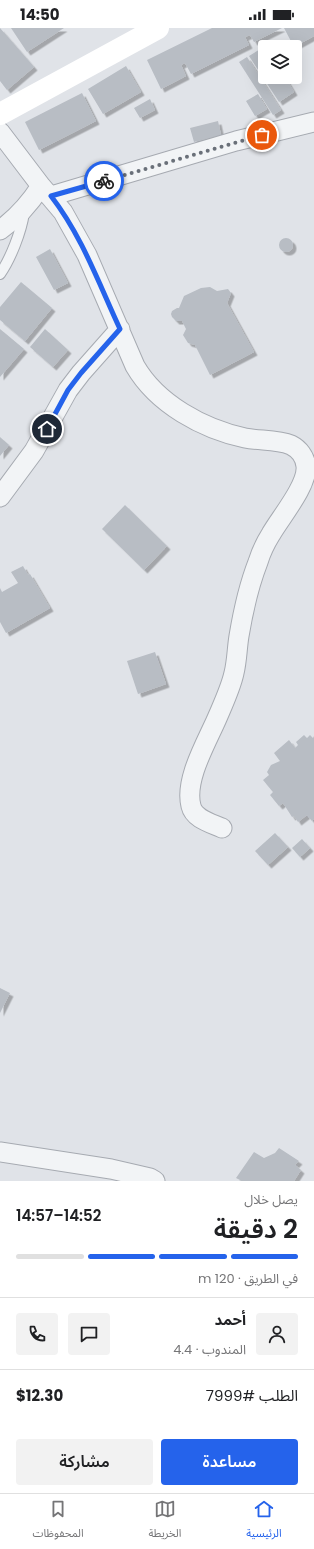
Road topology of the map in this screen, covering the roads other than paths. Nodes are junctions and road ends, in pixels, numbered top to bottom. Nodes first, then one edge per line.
1 (158, 28) edge
2 (0, 114) edge
3 (314, 122) edge
4 (0, 132) edge
5 (46, 191) junction
6 (24, 208) junction
7 (0, 230) edge
8 (0, 274) edge
9 (120, 329) junction
10 (0, 496) edge
11 (222, 828) dead end
12 (0, 1152) edge
13 (155, 1181) edge

1 - 2 main road
3 - 5 street
4 - 5 street
5 - 6 street
5 - 9 street
6 - 7 street
6 - 8 lane
9 - 10 street
9 - 11 street
12 - 13 street

